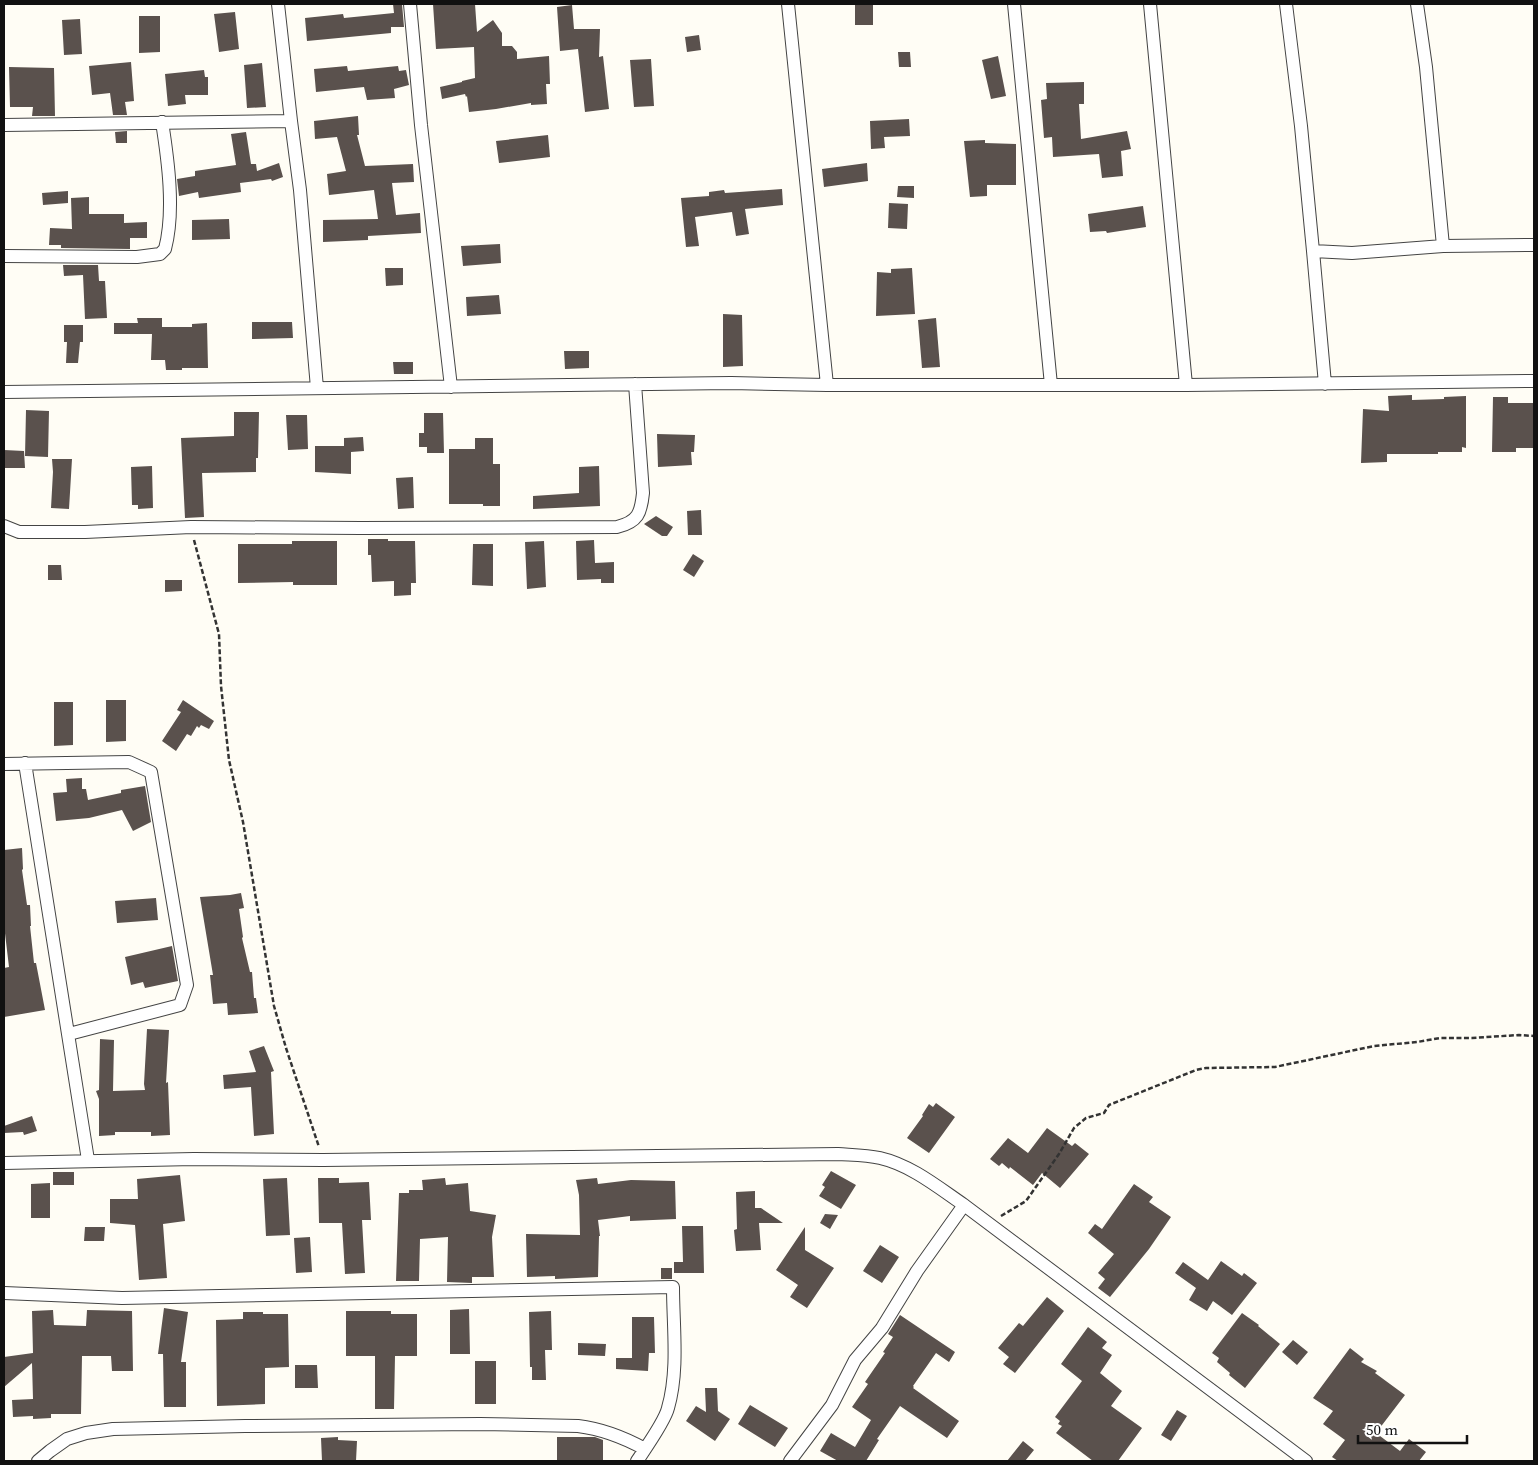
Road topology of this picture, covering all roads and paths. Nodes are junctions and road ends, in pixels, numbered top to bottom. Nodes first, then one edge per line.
1 (278, 4) edge
2 (410, 4) edge
3 (788, 4) edge
4 (1014, 4) edge
5 (1150, 4) edge
6 (1286, 4) edge
7 (1417, 4) edge
8 (291, 121) junction
9 (162, 122) junction
10 (4, 125) edge
11 (1534, 245) edge
12 (1443, 246) junction
13 (1313, 251) junction
14 (4, 256) edge
15 (1534, 381) edge
16 (635, 384) junction
17 (1325, 384) junction
18 (827, 385) junction
19 (1051, 385) junction
20 (1186, 385) junction
21 (451, 387) junction
22 (318, 388) junction
23 (4, 392) edge
24 (4, 526) edge
25 (191, 526) junction
26 (25, 763) junction
27 (4, 764) edge
28 (69, 1034) junction
29 (1534, 1036) edge
30 (88, 1160) junction
31 (323, 1160) junction
32 (4, 1163) edge
33 (964, 1205) junction
34 (989, 1223) junction
35 (4, 1293) edge
36 (645, 1450) junction
37 (38, 1461) edge
38 (637, 1461) edge
39 (790, 1461) edge
40 (1306, 1461) edge

1 - 8 street
2 - 21 street
3 - 18 street
4 - 19 street
5 - 20 street
6 - 13 street
7 - 12 street
8 - 9 street
8 - 22 street
9 - 10 street
9 - 14 street
11 - 12 street
12 - 13 street
13 - 17 street
15 - 17 street
16 - 18 street
16 - 21 street
16 - 25 street
17 - 20 street
18 - 19 street
19 - 20 street
21 - 22 street
22 - 23 street
24 - 25 street
25 - 31 path
26 - 27 street
26 - 28 street
26 - 28 street
28 - 30 street
29 - 34 path
30 - 31 street
30 - 32 street
31 - 33 street
33 - 34 street
33 - 39 street
34 - 40 street
35 - 36 street
36 - 37 street
36 - 38 street

